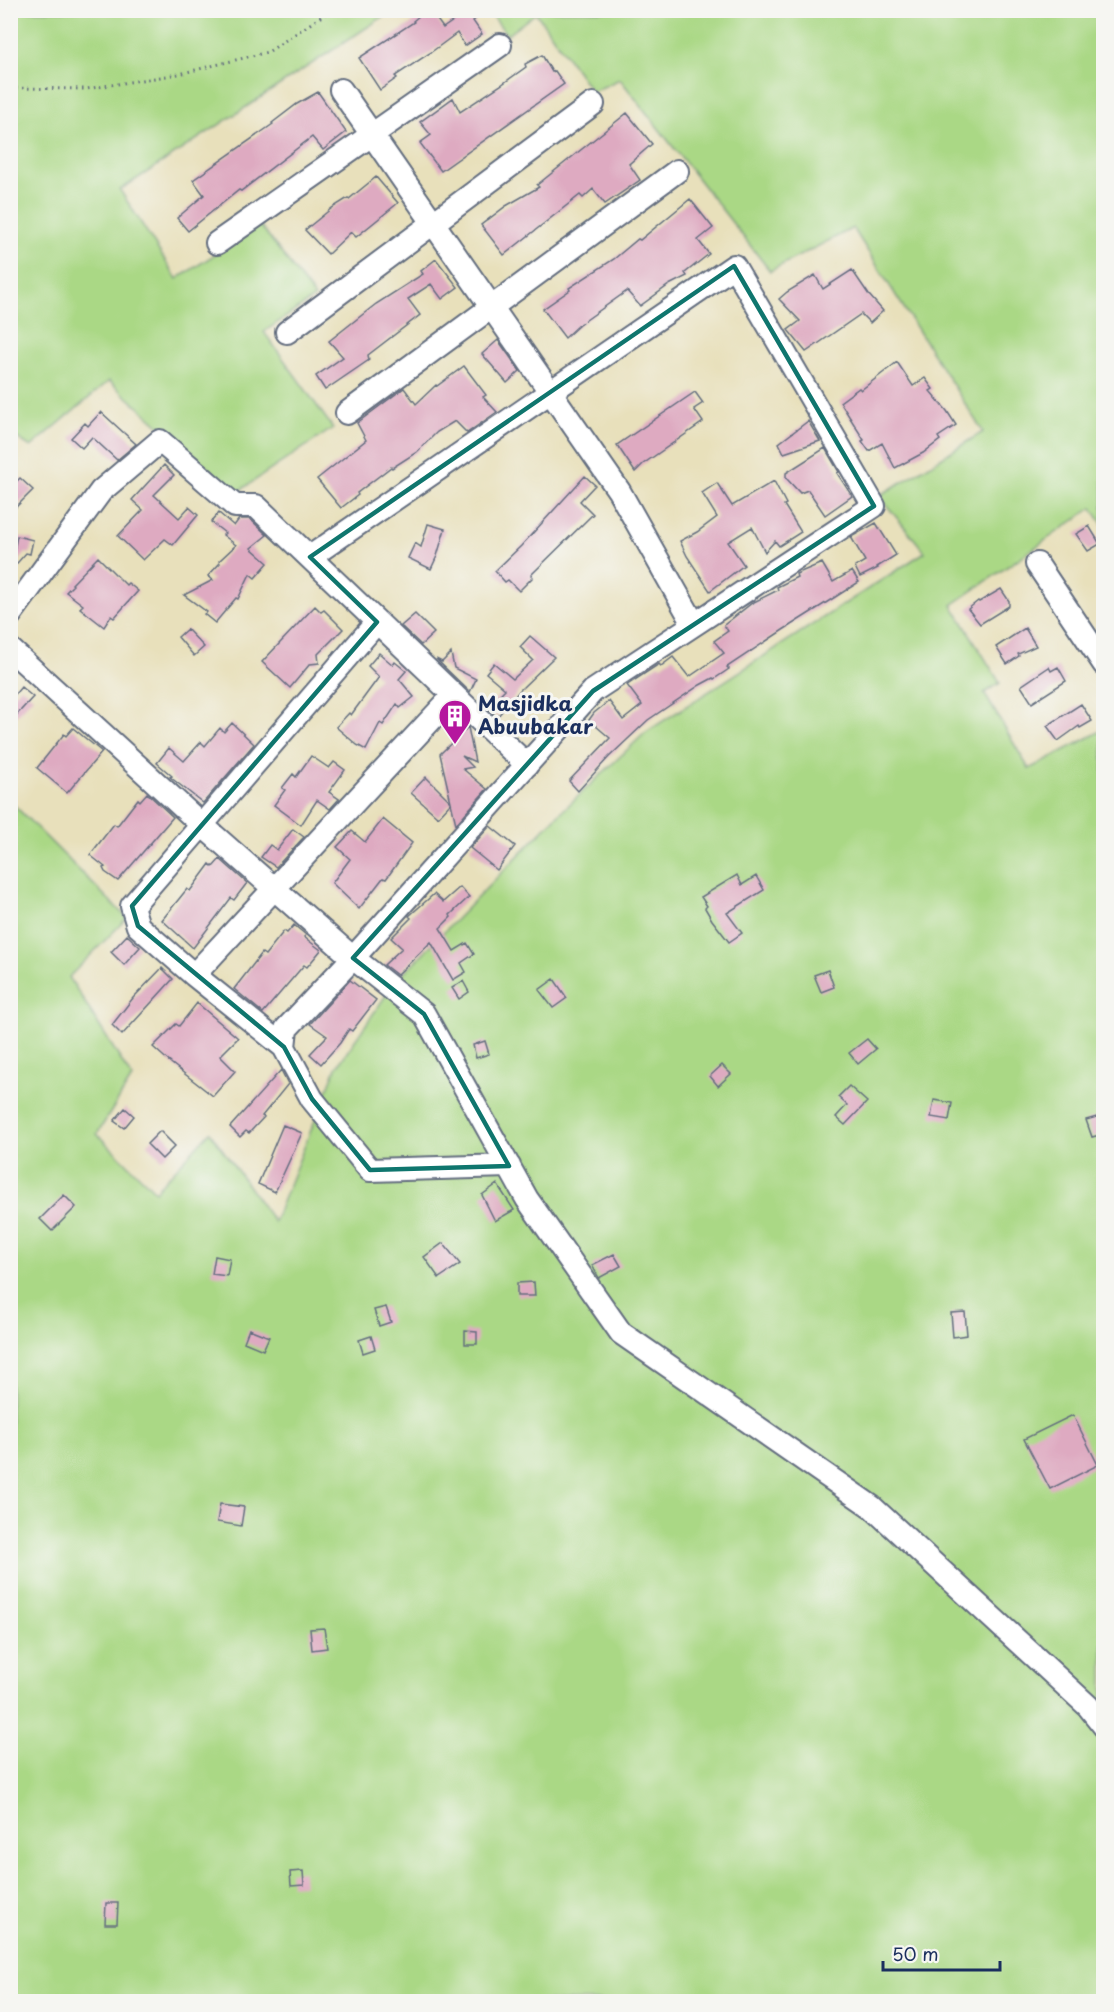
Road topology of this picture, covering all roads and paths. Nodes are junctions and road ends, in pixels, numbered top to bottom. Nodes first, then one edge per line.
1 (332, 10) edge
2 (500, 45) dead end
3 (10, 88) edge
4 (341, 90) dead end
5 (592, 104) dead end
6 (372, 135) junction
7 (677, 171) dead end
8 (433, 223) junction
9 (217, 243) dead end
10 (491, 307) junction
11 (287, 332) dead end
12 (550, 392) junction
13 (347, 413) dead end
14 (310, 557) junction
15 (1037, 564) dead end
16 (10, 615) edge
17 (377, 622) junction
18 (694, 624) junction
19 (10, 649) edge
20 (1104, 664) edge
21 (454, 695) junction
22 (527, 765) junction
23 (202, 825) junction
24 (274, 889) junction
25 (353, 958) junction
26 (194, 975) junction
27 (284, 1047) junction
28 (509, 1166) junction
29 (1104, 1726) edge

1 - 3 path
2 - 6 street
4 - 6 street
5 - 8 street
6 - 8 street
6 - 9 street
7 - 10 street
8 - 10 street
8 - 11 street
10 - 12 street
10 - 13 street
12 - 14 street
12 - 18 street
12 - 18 street
14 - 16 street
14 - 17 street
15 - 20 street
17 - 21 street
17 - 23 street
18 - 22 street
19 - 23 street
21 - 22 street
21 - 24 street
22 - 25 street
23 - 24 street
23 - 26 street
24 - 25 street
24 - 26 street
25 - 27 street
25 - 28 street
26 - 27 street
27 - 28 street
28 - 29 street

